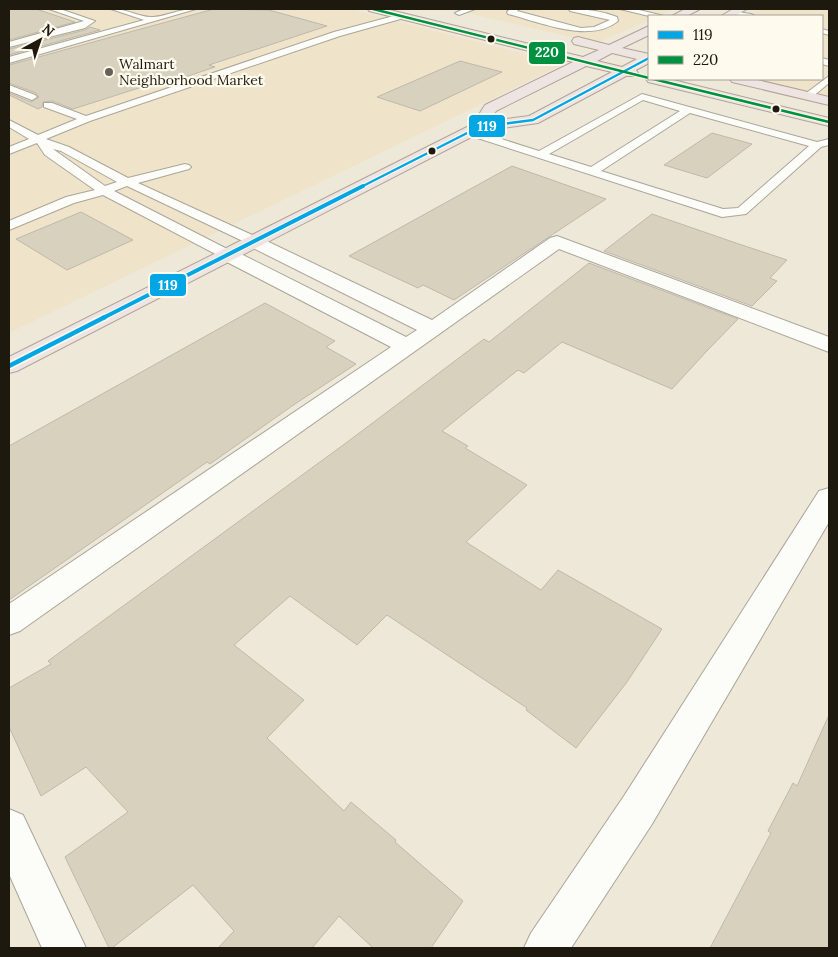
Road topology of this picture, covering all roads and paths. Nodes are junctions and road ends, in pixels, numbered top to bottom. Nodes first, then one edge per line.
1 (53, 9) edge
2 (115, 9) edge
3 (192, 9) edge
4 (373, 9) edge
5 (516, 9) edge
6 (573, 9) edge
7 (624, 9) edge
8 (694, 9) edge
9 (454, 12) dead end
10 (475, 13) edge
11 (655, 15) edge
12 (680, 15) edge
13 (400, 16) junction
14 (152, 20) junction
15 (648, 30) edge
16 (535, 31) dead end
17 (9, 45) edge
18 (609, 48) junction
19 (648, 58) edge
20 (648, 59) edge
21 (9, 60) edge
22 (583, 61) junction
23 (623, 72) junction
24 (648, 77) edge
25 (659, 80) edge
26 (741, 80) edge
27 (827, 81) edge
28 (9, 88) edge
29 (808, 96) junction
30 (32, 97) dead end
31 (829, 101) edge
32 (48, 105) dead end
33 (628, 105) junction
34 (645, 110) dead end
35 (688, 110) junction
36 (616, 112) junction
37 (634, 117) dead end
38 (603, 119) junction
39 (86, 120) junction
40 (829, 122) edge
41 (9, 123) edge
42 (621, 125) dead end
43 (591, 126) junction
44 (474, 129) junction
45 (609, 132) dead end
46 (579, 133) junction
47 (596, 138) dead end
48 (42, 141) junction
49 (560, 143) junction
50 (823, 143) edge
51 (574, 147) dead end
52 (9, 150) edge
53 (540, 154) junction
54 (185, 167) dead end
55 (593, 172) junction
56 (127, 182) junction
57 (104, 191) junction
58 (9, 226) edge
59 (254, 241) junction
60 (228, 256) junction
61 (433, 330) junction
62 (829, 345) edge
63 (407, 346) junction
64 (9, 366) edge
65 (829, 498) edge
66 (9, 620) edge
67 (9, 828) edge
68 (64, 948) edge
69 (546, 948) edge

1 - 17 lane
2 - 14 lane
3 - 14 lane
4 - 13 main road
5 - 6 lane
7 - 11 lane
8 - 12 main road
9 - 10 main road
13 - 22 main road
13 - 39 lane
14 - 21 lane
15 - 18 main road
16 - 18 main road
18 - 19 main road
18 - 22 main road
20 - 23 main road
22 - 23 main road
22 - 44 main road
23 - 24 main road
23 - 44 main road
25 - 40 main road
26 - 29 main road
27 - 29 lane
28 - 30 lane
29 - 31 main road
32 - 39 lane
33 - 34 lane
33 - 35 lane
33 - 36 lane
35 - 50 lane
35 - 55 lane
36 - 37 lane
36 - 38 lane
38 - 42 lane
38 - 43 lane
39 - 48 lane
41 - 48 lane
43 - 45 lane
43 - 46 lane
44 - 53 lane
44 - 59 main road
46 - 47 lane
46 - 49 lane
48 - 52 lane
48 - 56 lane
48 - 57 lane
49 - 51 lane
49 - 53 lane
50 - 55 lane
53 - 55 lane
54 - 56 lane
56 - 57 lane
56 - 59 lane
57 - 58 lane
57 - 60 lane
59 - 60 main road
59 - 61 street
60 - 63 street
60 - 64 main road
61 - 62 street
61 - 63 street
63 - 66 street
65 - 69 street
67 - 68 street

